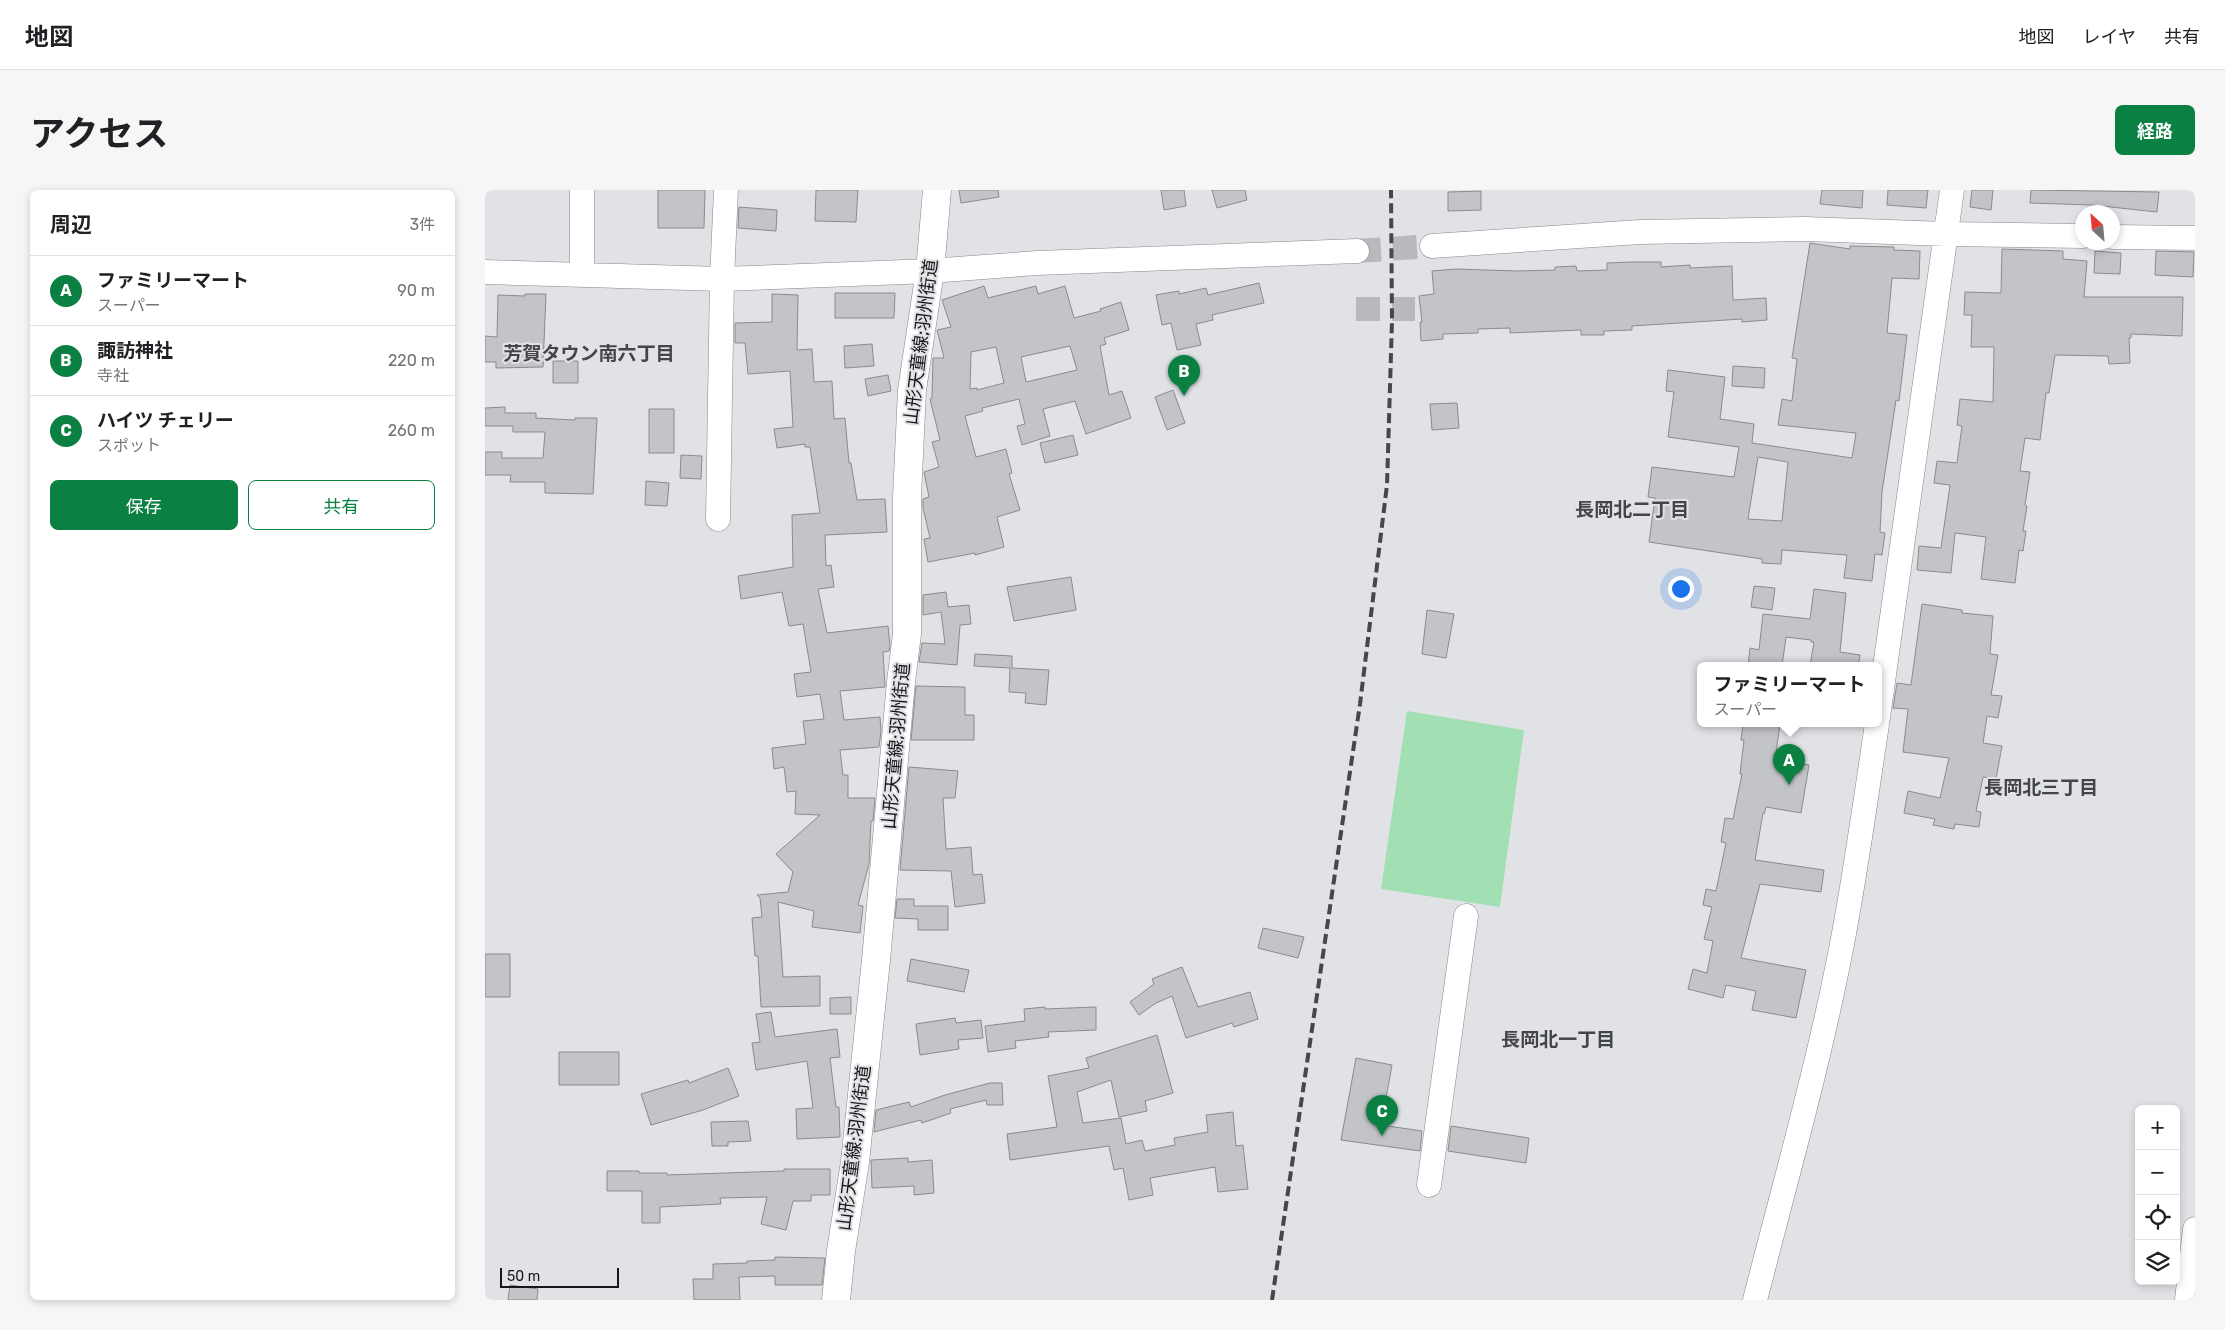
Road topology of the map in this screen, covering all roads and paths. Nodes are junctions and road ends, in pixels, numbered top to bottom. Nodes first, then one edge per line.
1 (582, 190) edge
2 (726, 190) edge
3 (937, 190) edge
4 (1952, 190) edge
5 (1946, 234) junction
6 (2075, 236) edge
7 (2120, 237) edge
8 (2195, 238) edge
9 (1432, 246) tunnel mouth
10 (1357, 251) tunnel mouth
11 (930, 271) junction
12 (485, 272) edge
13 (582, 274) junction
14 (722, 279) junction
15 (718, 519) dead end
16 (1882, 689) edge
17 (1877, 727) edge
18 (1466, 916) dead end
19 (1429, 1185) dead end
20 (2195, 1229) edge
21 (835, 1300) edge
22 (1755, 1300) edge
23 (2187, 1300) edge

1 - 13 street
2 - 14 street
3 - 11 main road, 山形天童線;羽州街道
4 - 5 street
5 - 6 street
5 - 9 street
5 - 16 street
7 - 8 street
10 - 11 street
11 - 14 street
11 - 21 main road, 山形天童線;羽州街道
12 - 13 street
13 - 14 street
14 - 15 street
17 - 22 street
18 - 19 street
20 - 23 street

